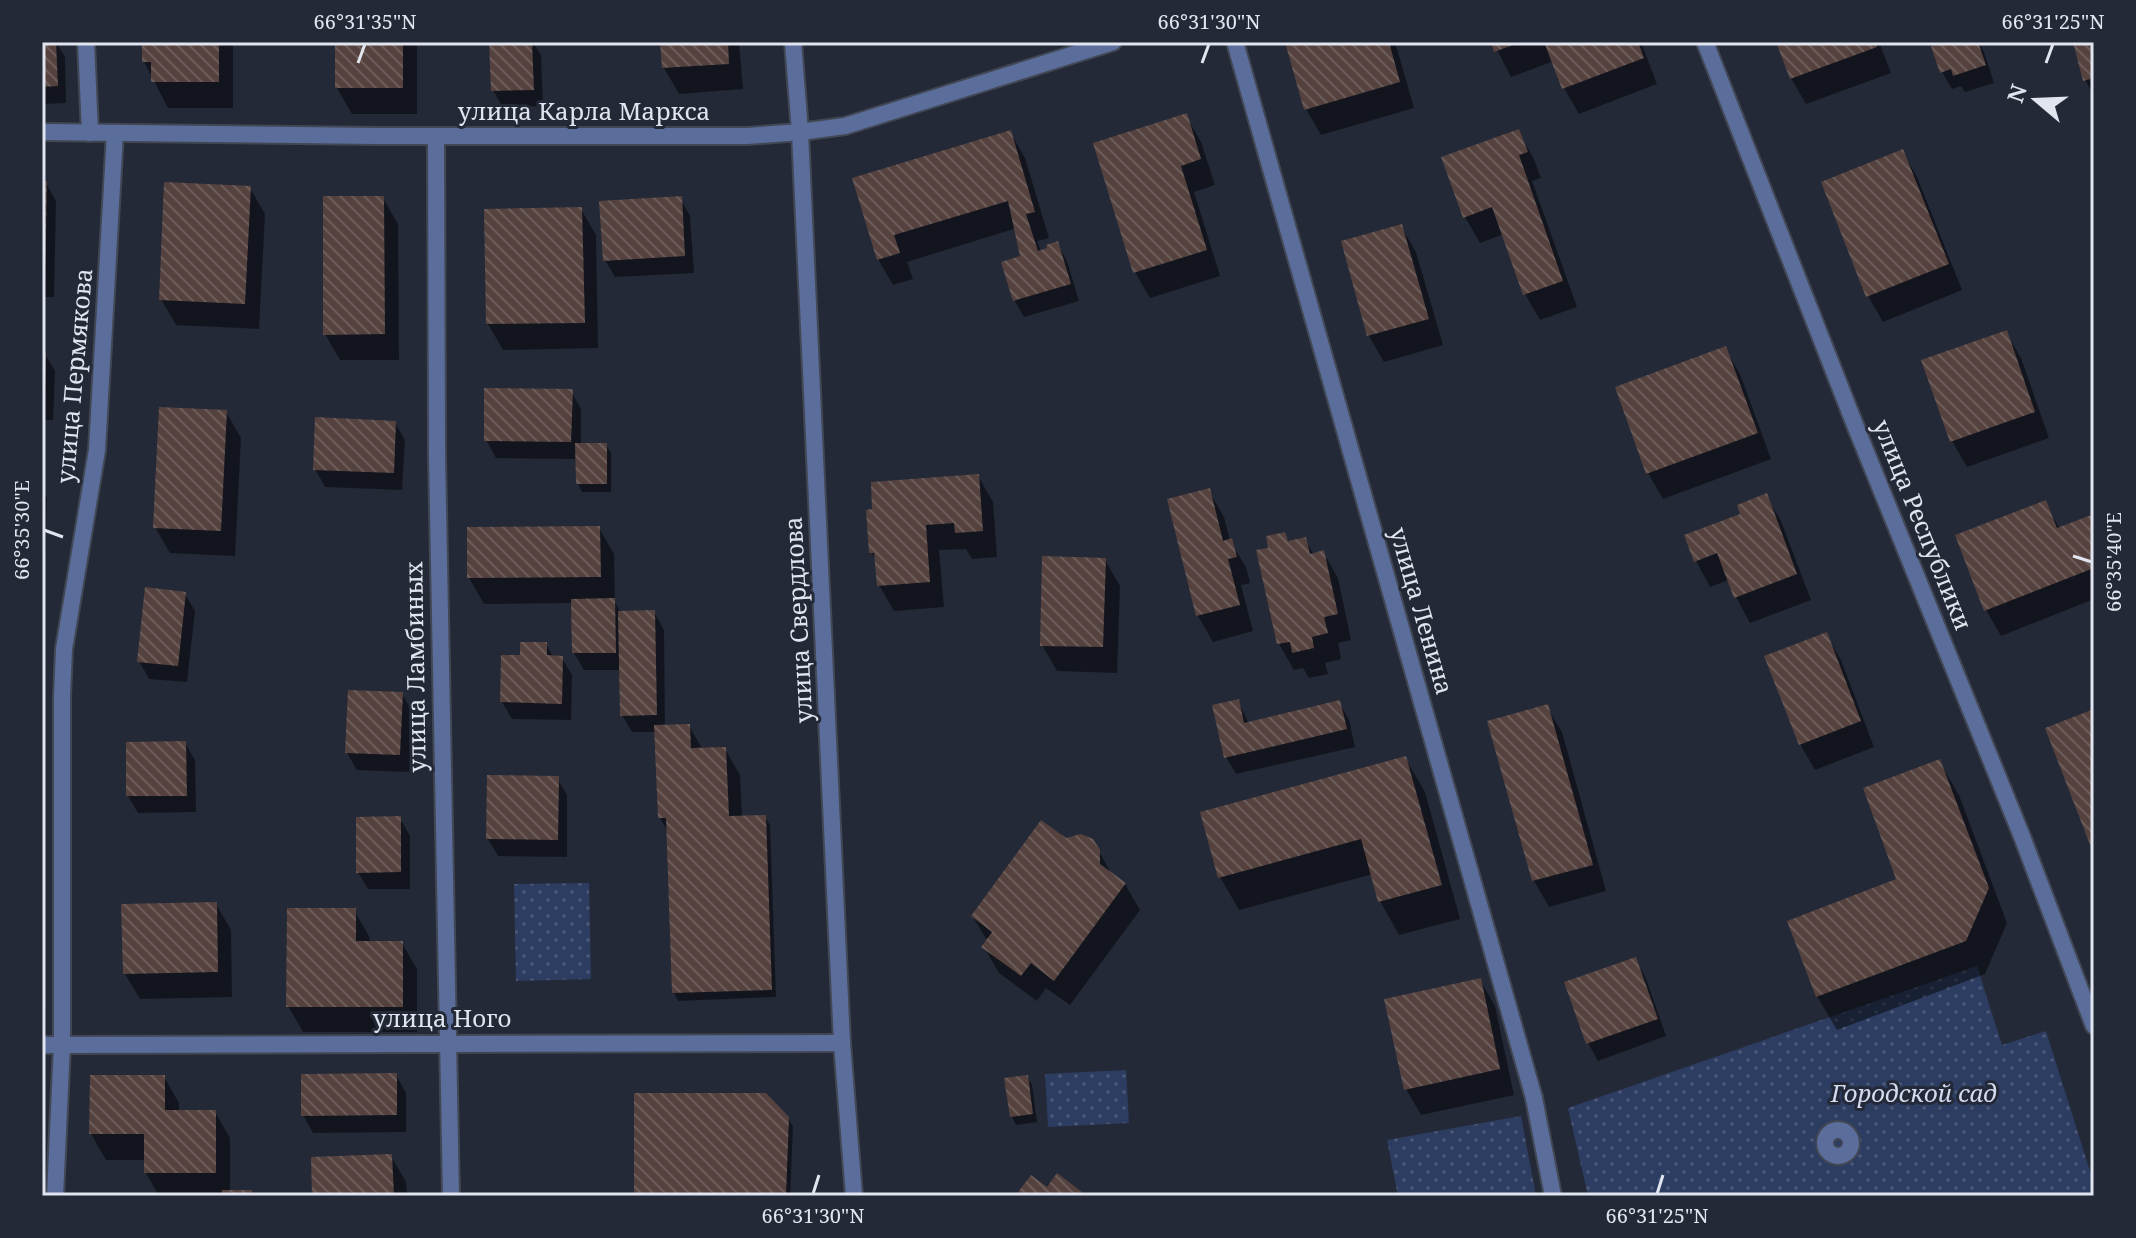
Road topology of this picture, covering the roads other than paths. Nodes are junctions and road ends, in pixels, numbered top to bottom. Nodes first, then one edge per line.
1 (86, 42) edge
2 (793, 42) edge
3 (1113, 42) edge
4 (1235, 42) edge
5 (1705, 42) edge
6 (42, 132) edge
7 (800, 132) junction
8 (90, 133) junction
9 (115, 133) junction
10 (436, 136) junction
11 (2094, 1026) edge
12 (448, 1042) junction
13 (842, 1043) junction
14 (42, 1045) edge
15 (62, 1045) junction
16 (55, 1196) edge
17 (451, 1196) edge
18 (854, 1196) edge
19 (1553, 1196) edge

1 - 8 street
2 - 7 street, улица Свердлова
3 - 7 street, улица Карла Маркса
4 - 19 street, улица Ленина
5 - 11 street, улица Республики
6 - 8 street, улица Карла Маркса
7 - 10 street, улица Карла Маркса
7 - 13 street, улица Свердлова
8 - 9 street, улица Карла Маркса
9 - 10 street, улица Карла Маркса
9 - 15 street, улица Пермякова
10 - 12 street, улица Ламбиных
12 - 13 street, улица Ного
12 - 15 street, улица Ного
12 - 17 street, улица Ламбиных
13 - 18 street, улица Свердлова
14 - 15 street, улица Ного
15 - 16 street, улица Пермякова

